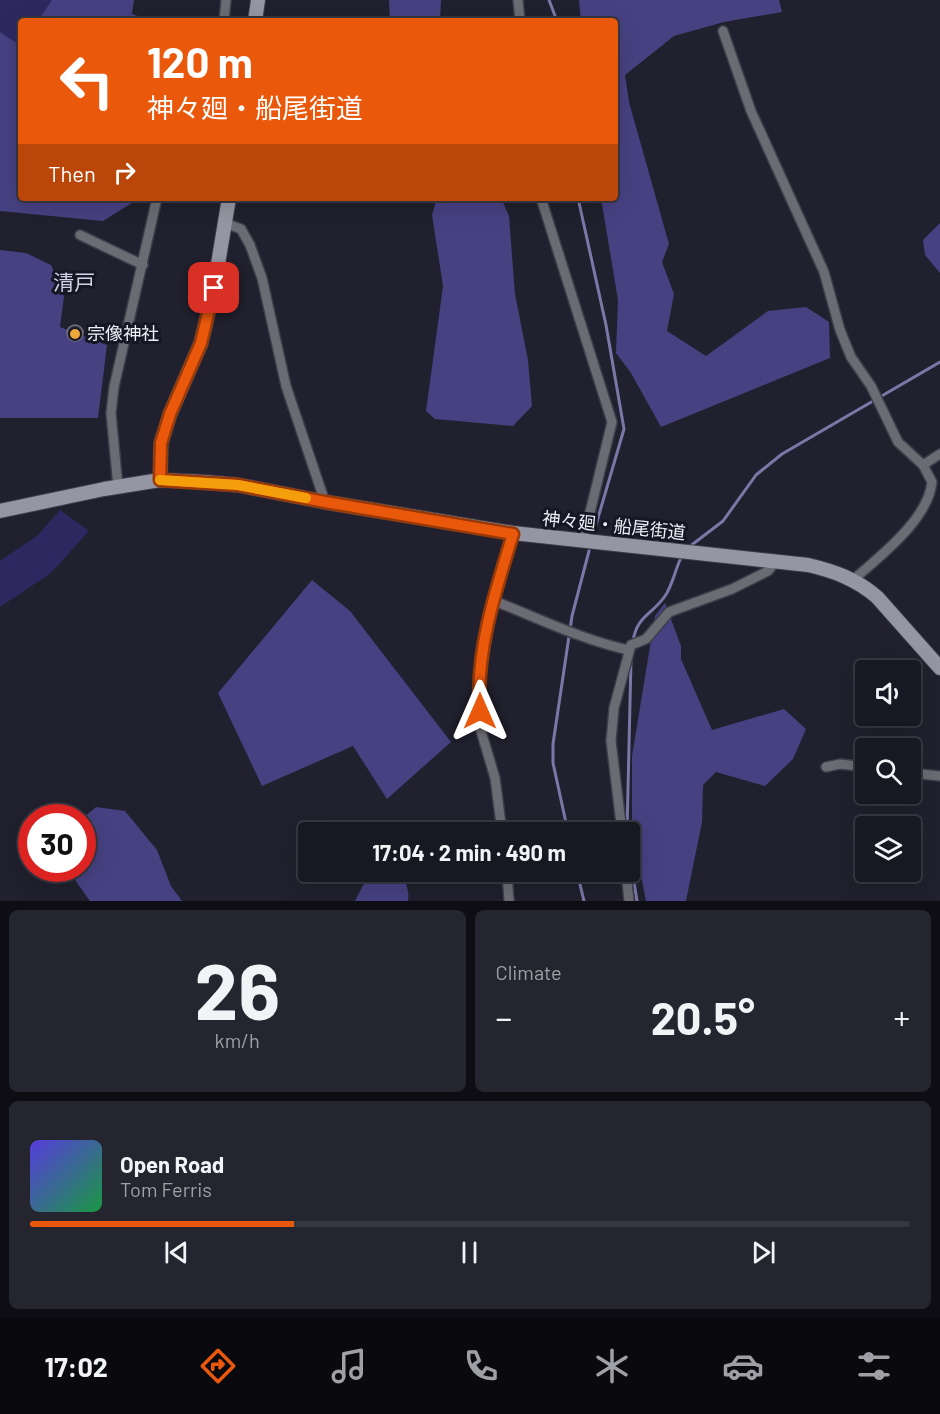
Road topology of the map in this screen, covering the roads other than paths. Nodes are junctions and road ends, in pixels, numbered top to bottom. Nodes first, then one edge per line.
1 (226, 0) edge
2 (258, 0) edge
3 (518, 0) edge
4 (224, 18) edge
5 (255, 18) edge
6 (520, 18) edge
7 (723, 31) dead end
8 (156, 201) edge
9 (229, 201) edge
10 (542, 201) edge
11 (225, 223) junction
12 (80, 235) dead end
13 (143, 265) junction
14 (940, 454) edge
15 (923, 465) junction
16 (160, 480) junction
17 (118, 488) junction
18 (325, 502) junction
19 (0, 511) edge
20 (513, 534) junction
21 (588, 542) junction
22 (775, 562) junction
23 (853, 580) junction
24 (492, 600) junction
25 (633, 645) junction
26 (940, 668) edge
27 (855, 766) edge
28 (826, 767) dead end
29 (921, 774) edge
30 (940, 776) edge
31 (501, 822) edge
32 (621, 822) edge
33 (508, 882) edge
34 (627, 882) edge
35 (509, 901) edge
36 (629, 901) edge

1 - 4 street
2 - 5 street
3 - 6 street
7 - 15 street
8 - 13 street
9 - 11 street
10 - 21 street
11 - 16 street
11 - 18 street
12 - 13 street
13 - 17 street
14 - 15 street
15 - 23 street
16 - 17 street, 神々廻・船尾街道
16 - 18 street, 神々廻・船尾街道
17 - 19 street, 神々廻・船尾街道
18 - 20 street, 神々廻・船尾街道
20 - 21 street, 神々廻・船尾街道
20 - 24 street
21 - 22 street, 神々廻・船尾街道
22 - 23 street, 神々廻・船尾街道
22 - 25 street
23 - 26 street, 神々廻・船尾街道
24 - 25 street
24 - 31 street
25 - 32 street
27 - 28 street
29 - 30 street
33 - 35 street
34 - 36 street

